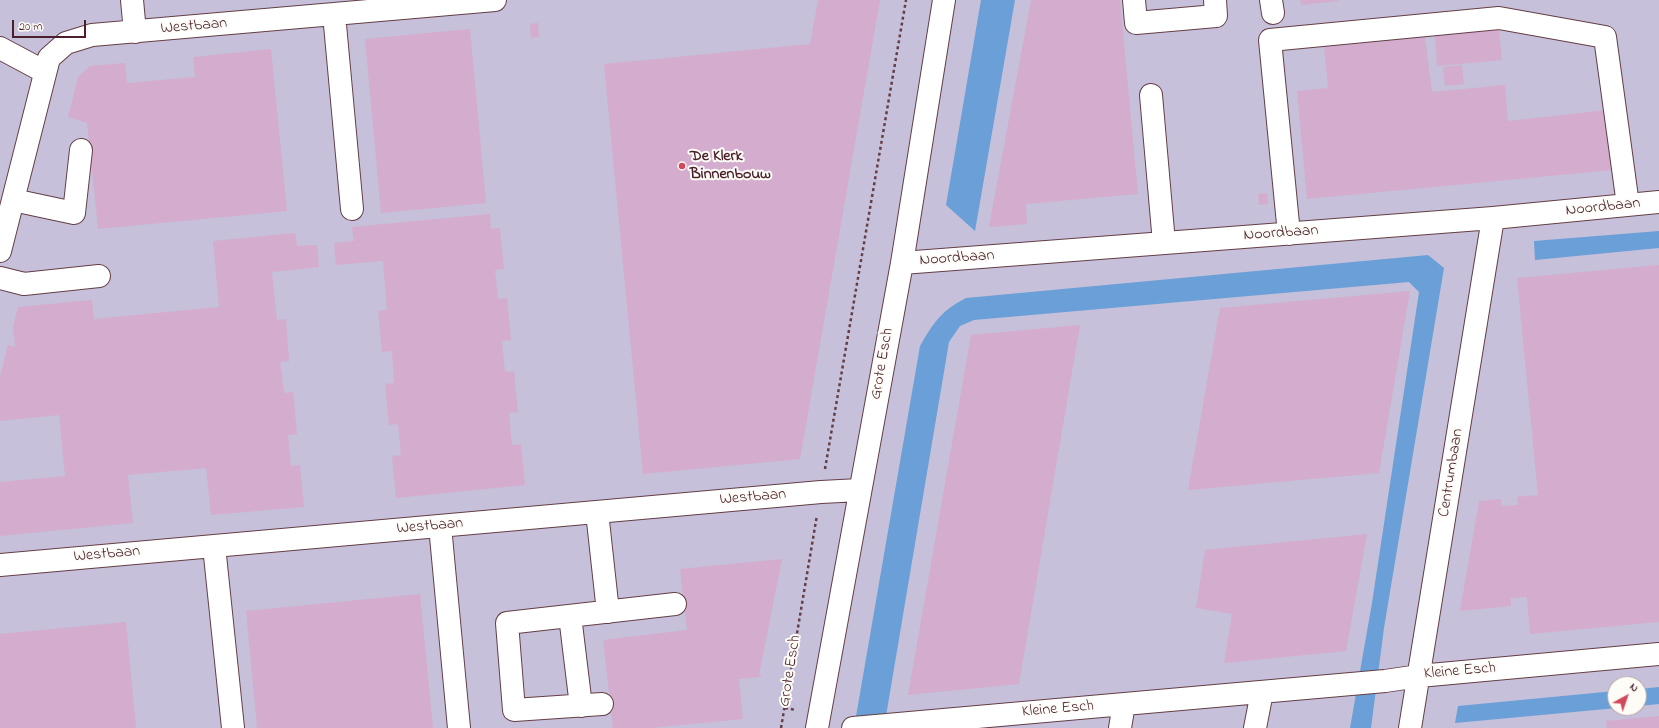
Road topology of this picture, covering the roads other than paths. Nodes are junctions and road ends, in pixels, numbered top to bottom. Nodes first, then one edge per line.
1 (132, 0) edge
2 (495, 0) edge
3 (944, 0) edge
4 (1134, 0) edge
5 (1215, 0) edge
6 (453, 2) edge
7 (336, 9) edge
8 (135, 32) junction
9 (0, 47) edge
10 (45, 72) junction
11 (1150, 96) dead end
12 (81, 150) dead end
13 (13, 200) junction
14 (1659, 202) edge
15 (1628, 205) junction
16 (352, 209) dead end
17 (1493, 218) junction
18 (1289, 234) junction
19 (1164, 243) junction
20 (0, 251) edge
21 (902, 263) junction
22 (99, 276) dead end
23 (0, 278) edge
24 (860, 490) junction
25 (597, 512) junction
26 (440, 526) junction
27 (214, 546) junction
28 (0, 565) edge
29 (675, 604) dead end
30 (608, 612) junction
31 (570, 616) junction
32 (1659, 654) edge
33 (1419, 676) junction
34 (1262, 692) junction
35 (602, 704) dead end
36 (1124, 704) junction
37 (581, 706) junction
38 (233, 728) edge
39 (459, 728) edge
40 (817, 728) edge
41 (853, 728) edge
42 (1120, 728) edge
43 (1255, 728) edge
44 (1410, 728) edge

1 - 8 street
2 - 6 street, Westbaan
3 - 21 street, Grote Esch
4 - 5 street
6 - 7 street, Westbaan
7 - 8 street, Westbaan
7 - 16 street
8 - 10 street, Westbaan
9 - 10 street
10 - 13 street, Westbaan
11 - 19 street
12 - 13 street
13 - 20 street, Westbaan
14 - 15 street, Noordbaan
15 - 17 street, Noordbaan
15 - 18 street
17 - 18 street, Noordbaan
17 - 33 street, Centrumbaan
18 - 19 street, Noordbaan
19 - 21 street, Noordbaan
21 - 24 street, Grote Esch
22 - 23 street
24 - 25 street, Westbaan
24 - 40 street, Grote Esch
25 - 26 street, Westbaan
25 - 30 street
26 - 27 street, Westbaan
26 - 39 street
27 - 28 street, Westbaan
27 - 38 street
29 - 30 street
30 - 31 street
31 - 37 street
31 - 37 street
32 - 33 street, Kleine Esch
33 - 34 street, Kleine Esch
33 - 44 street, Centrumbaan
34 - 36 street, Kleine Esch
34 - 43 street
35 - 37 street
36 - 41 street, Kleine Esch
36 - 42 street

